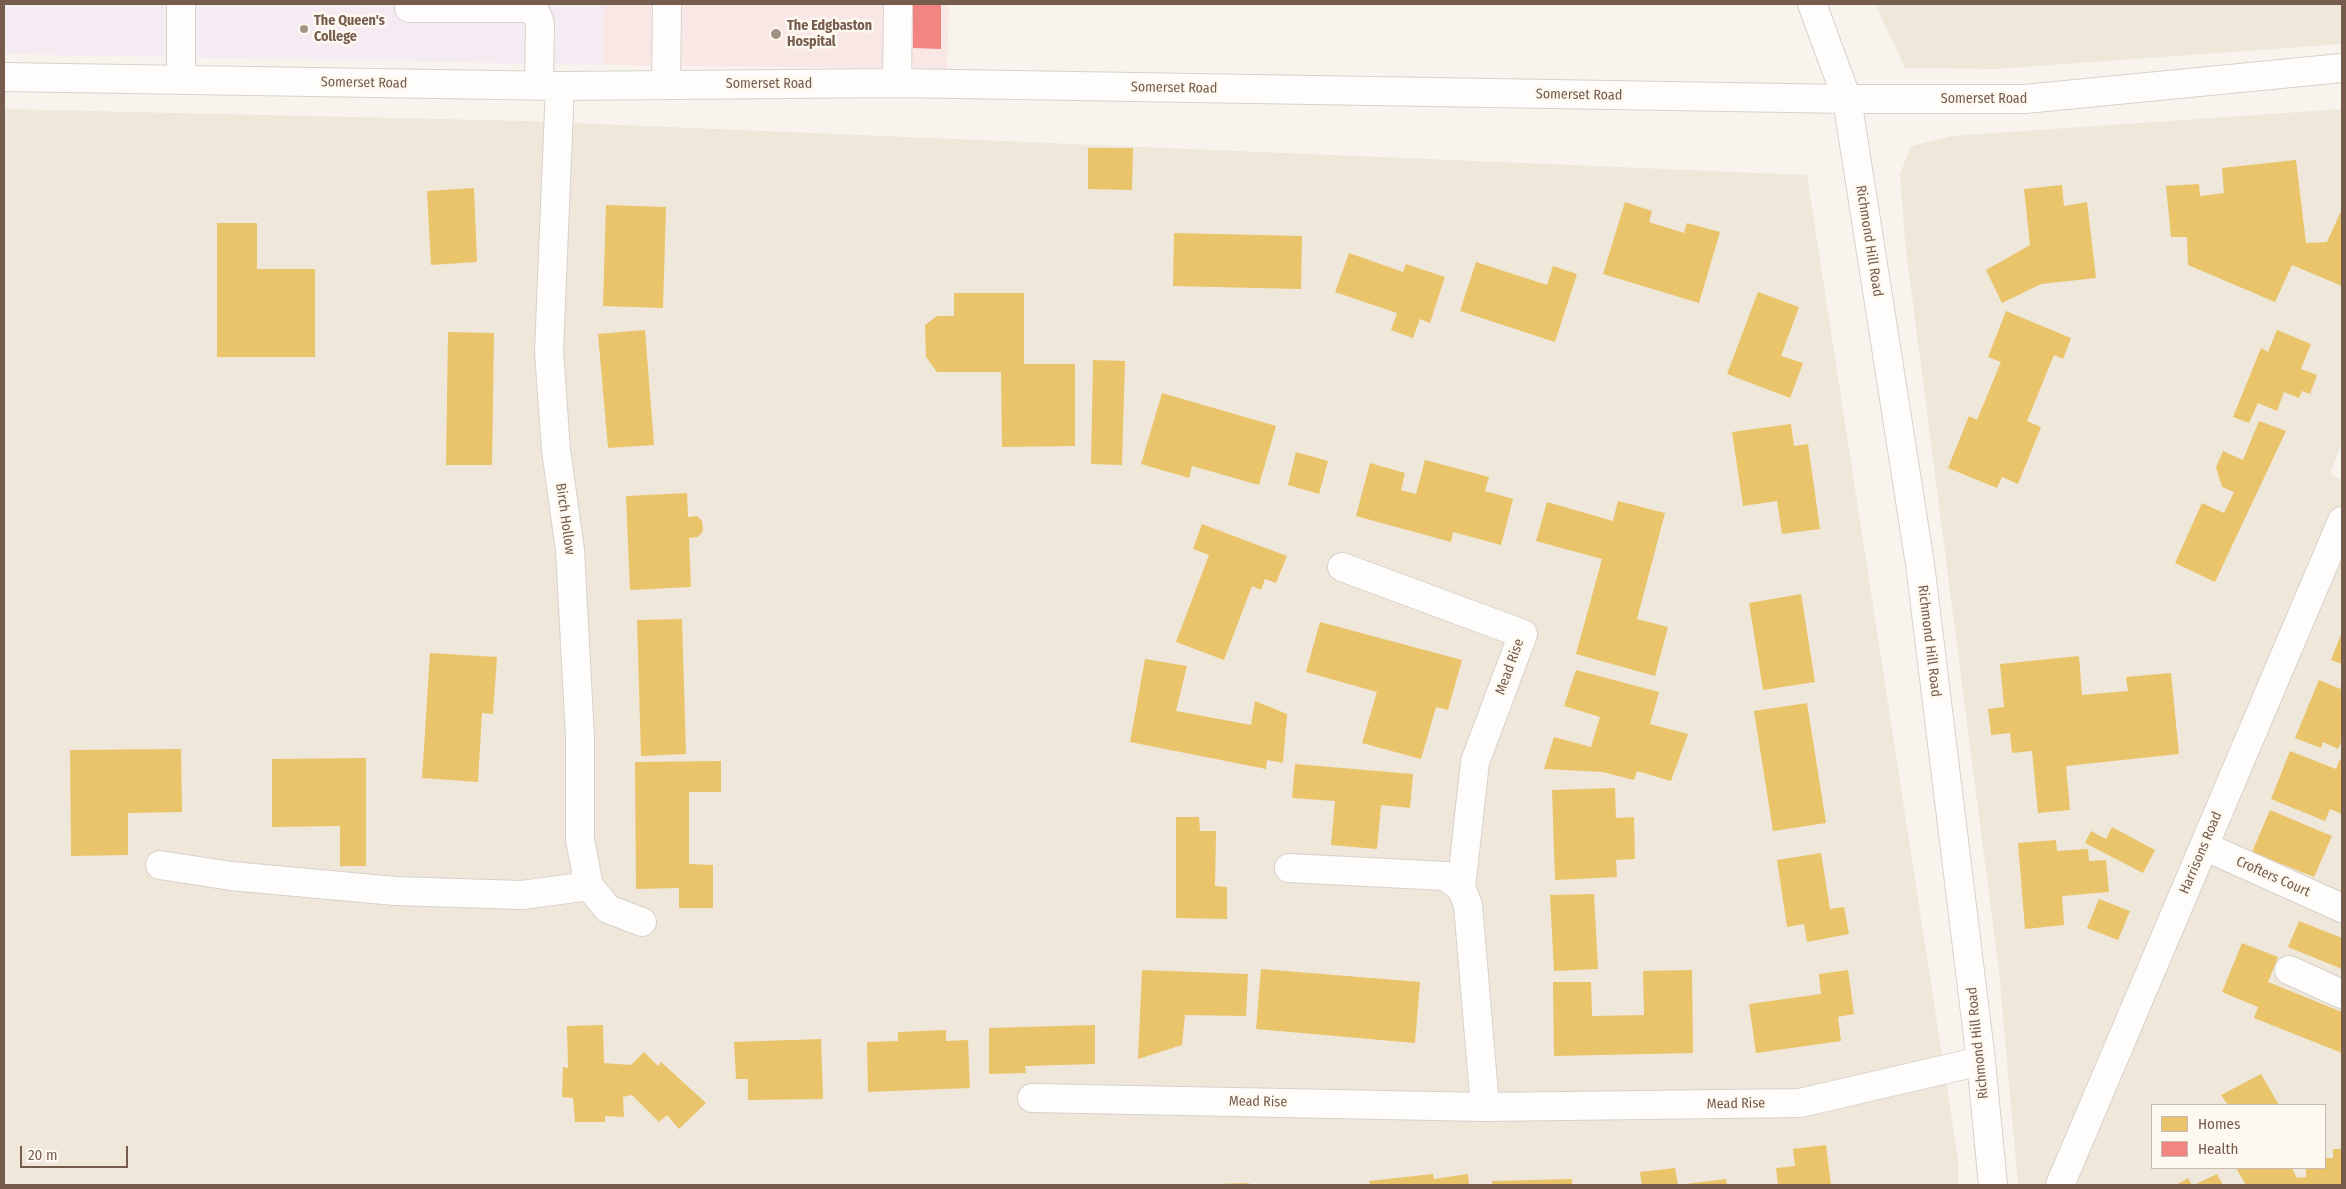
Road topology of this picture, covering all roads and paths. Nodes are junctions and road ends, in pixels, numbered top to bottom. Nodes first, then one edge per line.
1 (181, 4) edge
2 (667, 4) edge
3 (898, 4) edge
4 (1812, 4) edge
5 (409, 8) dead end
6 (2342, 68) edge
7 (4, 77) edge
8 (181, 80) junction
9 (897, 83) junction
10 (550, 85) junction
11 (666, 85) junction
12 (1847, 99) junction
13 (2342, 521) edge
14 (1342, 567) dead end
15 (2204, 846) junction
16 (160, 865) dead end
17 (1289, 868) dead end
18 (589, 886) junction
19 (1462, 888) junction
20 (2342, 908) edge
21 (642, 922) dead end
22 (2289, 970) dead end
23 (2342, 994) edge
24 (1982, 1061) junction
25 (1032, 1098) dead end
26 (1485, 1107) junction
27 (1992, 1185) edge
28 (2060, 1185) edge

1 - 8 street
2 - 11 street
3 - 9 street
4 - 12 street, Richmond Hill Road
5 - 10 street, Birch Hollow
6 - 12 street, Somerset Road
7 - 8 street, Somerset Road
8 - 10 street, Somerset Road
9 - 11 street, Somerset Road
9 - 12 street, Somerset Road
10 - 11 street, Somerset Road
10 - 18 street, Birch Hollow
12 - 24 street, Richmond Hill Road
13 - 15 street, Harrisons Road
14 - 19 street, Mead Rise
15 - 20 street, Crofters Court
15 - 28 street, Harrisons Road
16 - 18 street
17 - 19 street
18 - 21 street, Birch Hollow
19 - 26 street, Mead Rise
22 - 23 street
24 - 26 street, Mead Rise
24 - 27 street, Richmond Hill Road
25 - 26 street, Mead Rise

